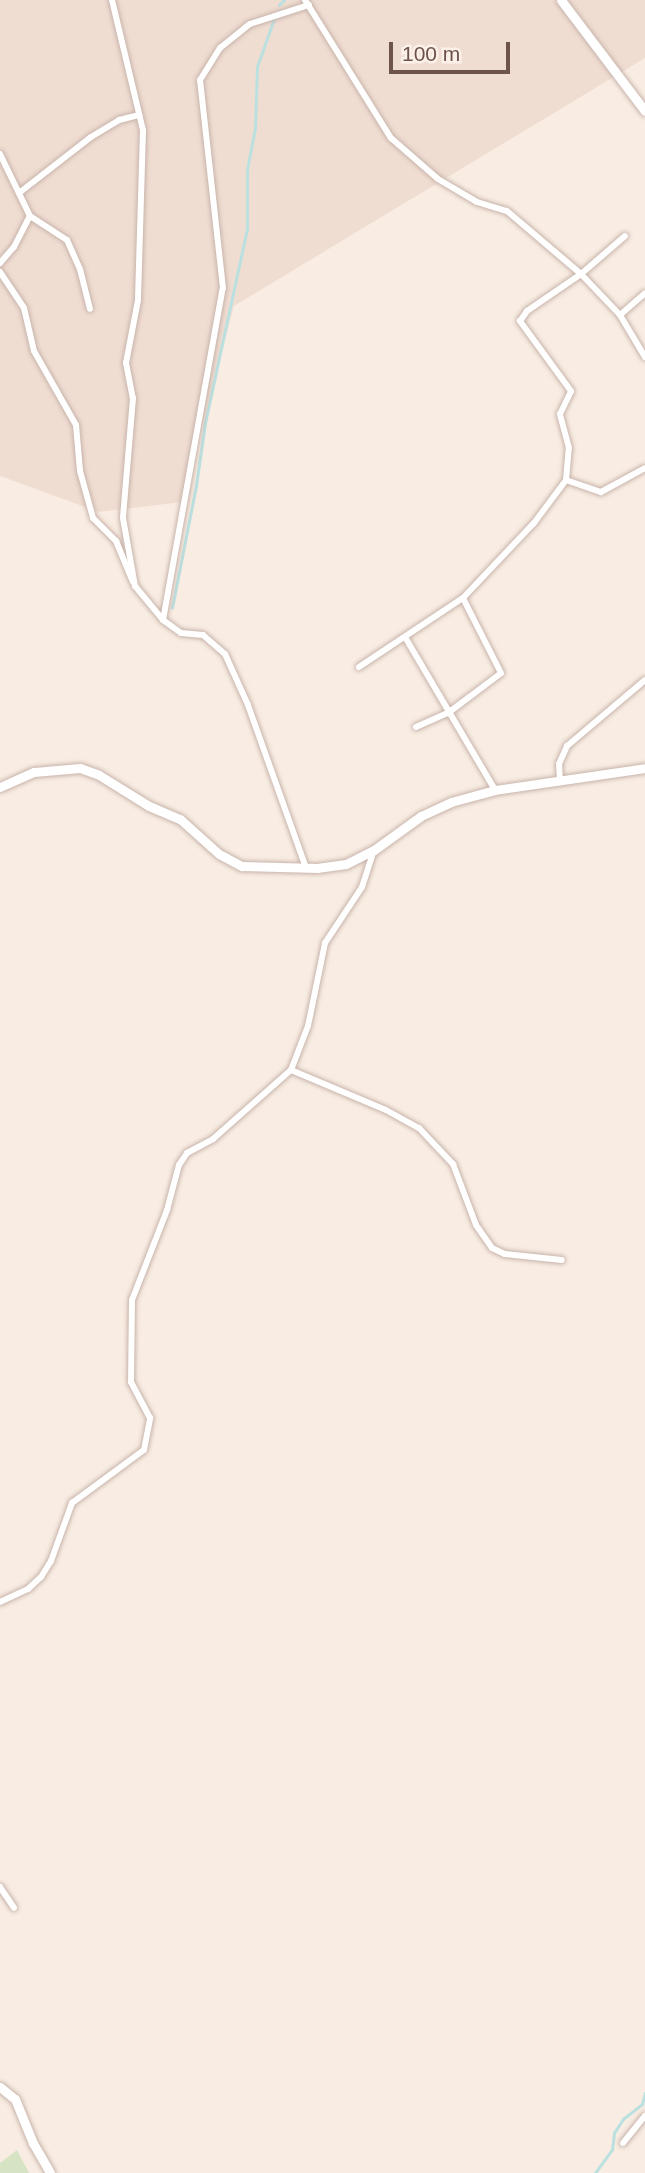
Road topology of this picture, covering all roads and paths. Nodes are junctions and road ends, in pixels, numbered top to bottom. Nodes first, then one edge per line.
1 (112, 0) edge
2 (561, 0) edge
3 (307, 2) edge
4 (645, 111) edge
5 (139, 115) junction
6 (0, 154) edge
7 (19, 193) junction
8 (30, 216) junction
9 (625, 236) dead end
10 (0, 263) edge
11 (0, 272) edge
12 (581, 274) junction
13 (645, 293) edge
14 (90, 309) dead end
15 (620, 315) junction
16 (645, 357) edge
17 (645, 468) edge
18 (566, 480) junction
19 (135, 586) junction
20 (463, 598) junction
21 (163, 620) junction
22 (405, 637) junction
23 (359, 667) dead end
24 (645, 680) edge
25 (448, 713) junction
26 (416, 727) dead end
27 (645, 768) edge
28 (560, 782) junction
29 (0, 787) edge
30 (495, 790) junction
31 (374, 850) junction
32 (306, 867) junction
33 (291, 1070) junction
34 (562, 1259) dead end
35 (0, 1602) edge
36 (0, 1887) edge
37 (14, 1908) dead end
38 (0, 2087) edge
39 (645, 2116) edge
40 (623, 2143) dead end
41 (50, 2173) edge

1 - 5 street
2 - 4 street
3 - 12 street
3 - 21 street
5 - 7 street
5 - 19 street
6 - 7 street
7 - 8 street
8 - 10 street
8 - 14 street
9 - 12 street
11 - 19 street
12 - 15 street
12 - 18 street
13 - 15 street
15 - 16 street
17 - 18 street
18 - 20 street
19 - 21 street
20 - 22 street
20 - 25 street
21 - 32 street
22 - 23 street
22 - 25 street
24 - 28 street
25 - 26 street
25 - 30 street
27 - 28 street
28 - 30 street
29 - 32 street
30 - 31 street
31 - 32 street
31 - 33 street
33 - 34 street
33 - 35 street
36 - 37 street
38 - 41 street
39 - 40 street

